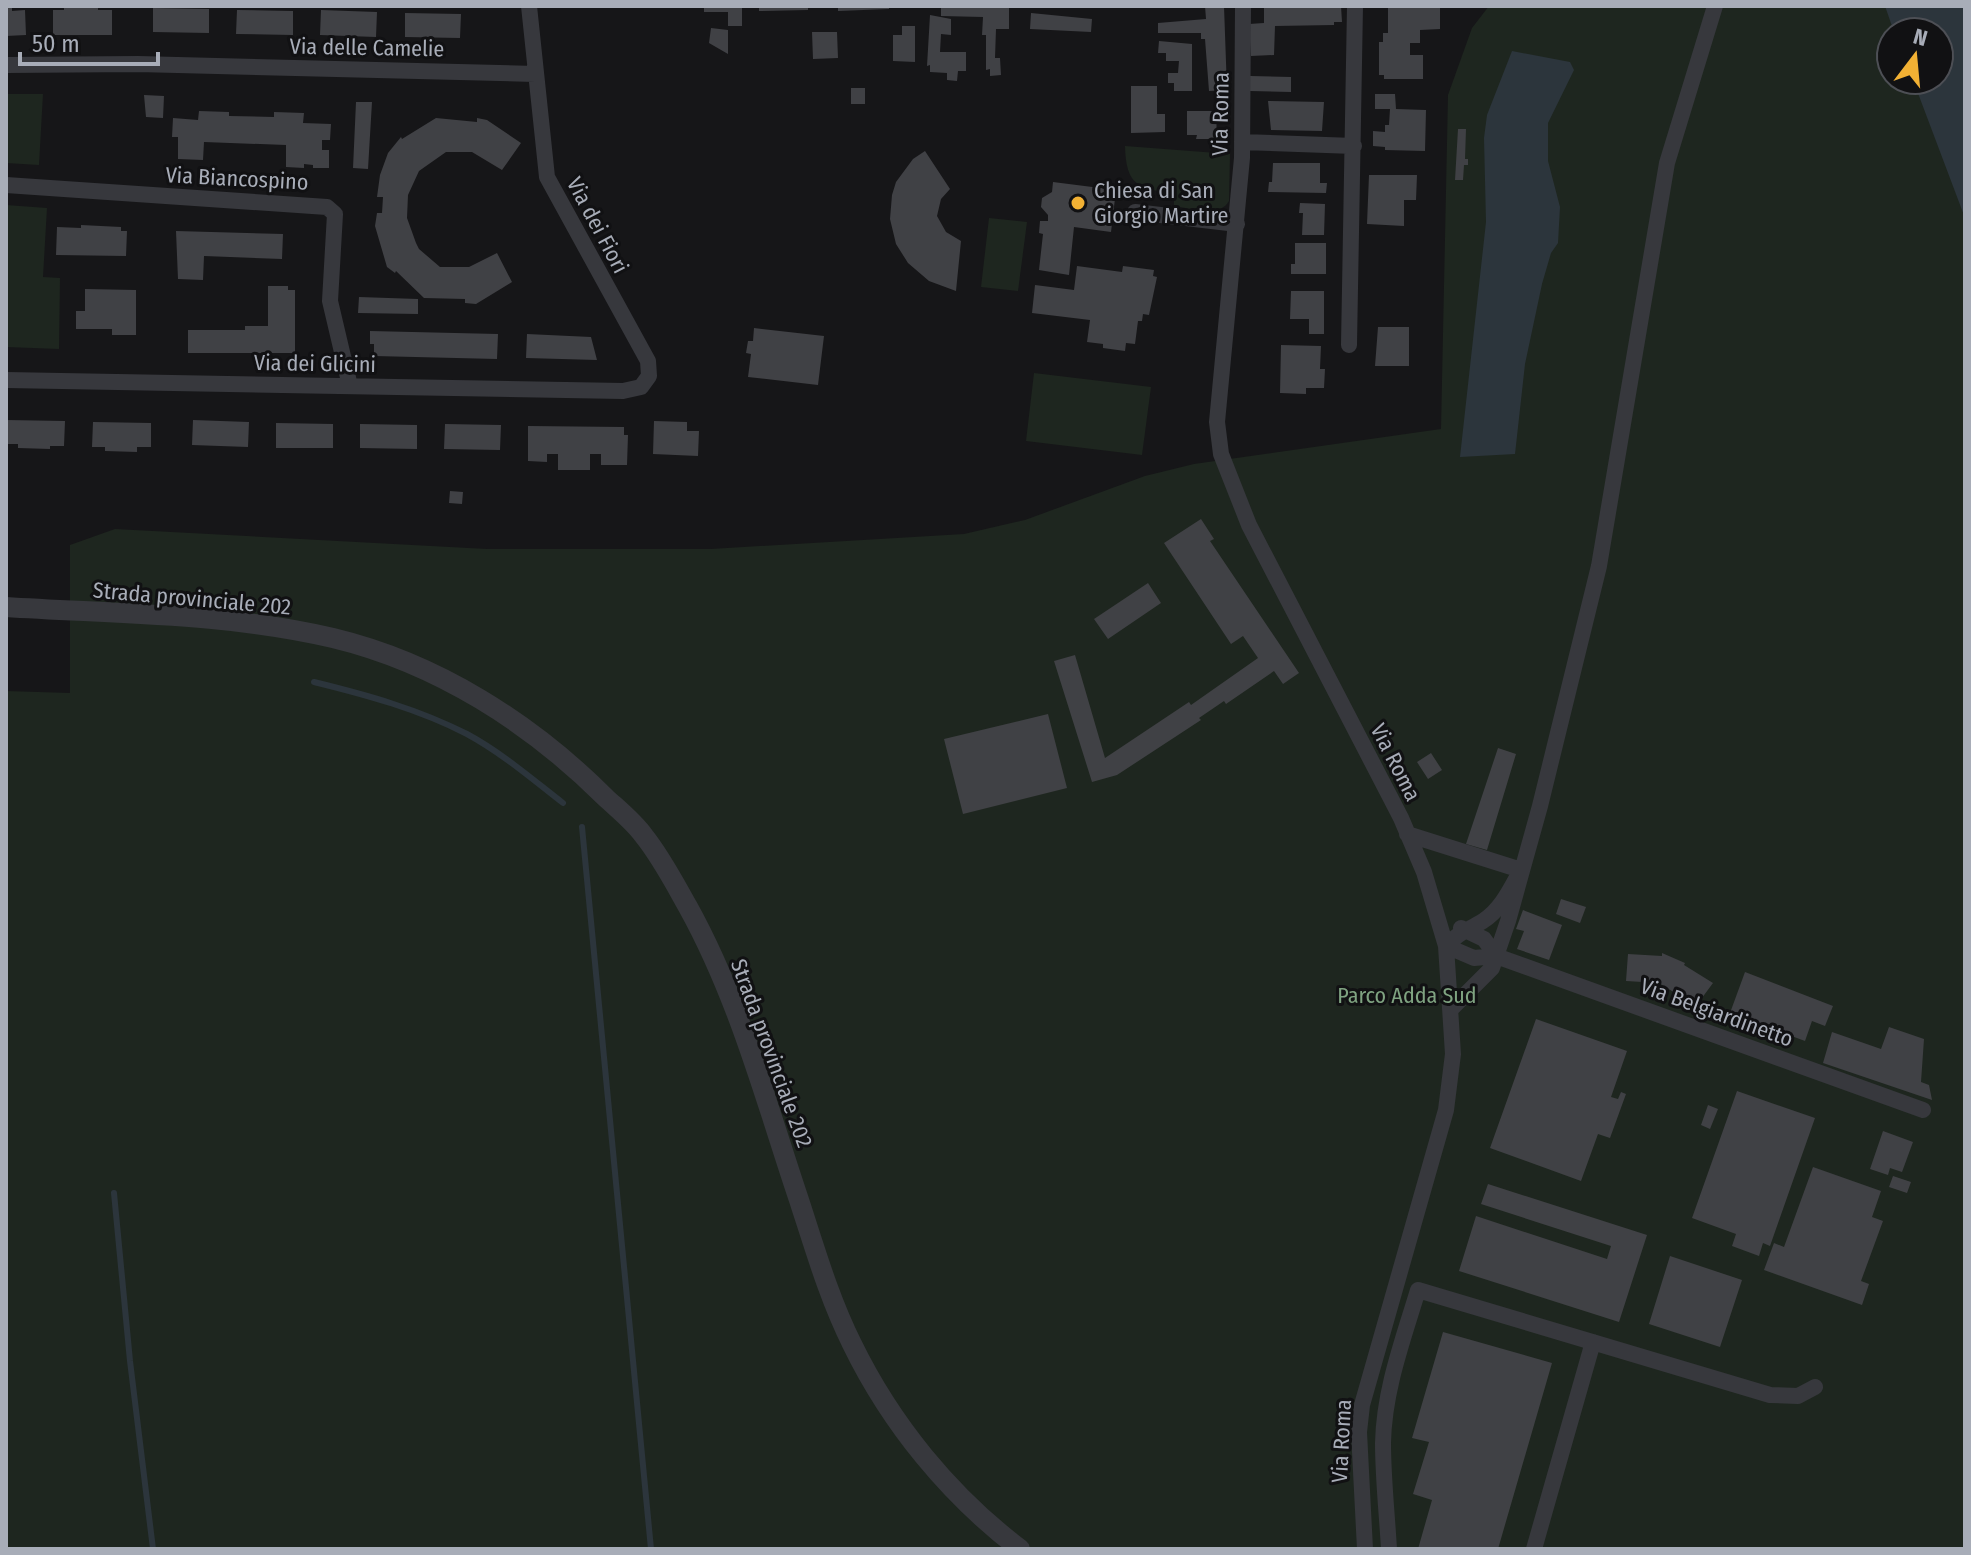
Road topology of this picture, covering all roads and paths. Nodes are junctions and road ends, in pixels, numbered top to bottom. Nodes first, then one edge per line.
1 (529, 6) edge
2 (1243, 6) edge
3 (1355, 6) edge
4 (1715, 6) edge
5 (6, 65) edge
6 (535, 74) junction
7 (1242, 142) junction
8 (1354, 146) junction
9 (6, 185) edge
10 (1135, 212) dead end
11 (1237, 224) junction
12 (1349, 345) dead end
13 (6, 380) edge
14 (350, 386) junction
15 (623, 391) joint
16 (6, 607) edge
17 (1407, 834) junction
18 (1521, 870) junction
19 (1439, 917) junction
20 (1466, 929) junction
21 (1446, 946) junction
22 (1496, 956) junction
23 (1452, 1008) junction
24 (1923, 1110) dead end
25 (1593, 1342) junction
26 (1815, 1387) dead end
27 (1020, 1549) edge
28 (1365, 1549) edge
29 (1389, 1549) edge
30 (1534, 1549) edge

1 - 6 street, Via dei Fiori
2 - 7 street, Via Roma
3 - 8 street
4 - 18 street
5 - 6 street, Via delle Camelie
6 - 15 street, Via dei Fiori
7 - 8 street
7 - 11 street, Via Roma
8 - 12 street
9 - 14 street, Via Biancospino
10 - 11 street
11 - 17 street, Via Roma
13 - 14 street, Via dei Glicini
14 - 15 street, Via dei Glicini
16 - 27 street, Strada provinciale 202
17 - 18 street
17 - 19 street, Via Roma
18 - 20 street
18 - 22 street
19 - 20 street
19 - 21 street, Via Roma
20 - 21 street
20 - 22 street
21 - 22 street
21 - 23 street, Via Roma
22 - 23 street
22 - 24 street, Via Belgiardinetto
23 - 28 street, Via Roma
25 - 26 street
25 - 29 street
25 - 30 street

